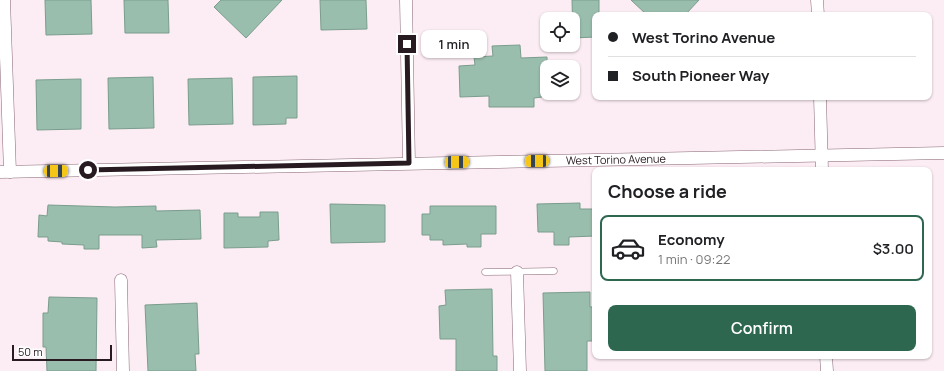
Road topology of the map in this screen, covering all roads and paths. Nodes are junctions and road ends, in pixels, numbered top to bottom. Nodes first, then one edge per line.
1 (4, 0) edge
2 (406, 0) edge
3 (818, 0) edge
4 (818, 12) edge
5 (820, 100) edge
6 (944, 153) edge
7 (821, 155) junction
8 (409, 163) junction
9 (822, 167) edge
10 (5, 172) edge
11 (554, 271) dead end
12 (485, 272) dead end
13 (517, 272) junction
14 (121, 280) dead end
15 (826, 359) edge
16 (123, 371) edge
17 (520, 371) edge
18 (827, 371) edge

1 - 10 street
2 - 8 street
3 - 4 street
5 - 7 street
6 - 7 street, West Torino Avenue
7 - 8 street, West Torino Avenue
7 - 9 street
8 - 10 street, West Torino Avenue
11 - 13 lane
12 - 13 lane
13 - 17 street
14 - 16 street
15 - 18 street

